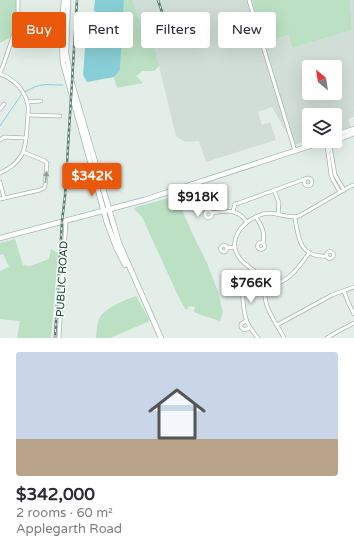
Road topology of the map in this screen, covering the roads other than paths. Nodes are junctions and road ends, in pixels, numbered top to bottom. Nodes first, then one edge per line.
1 (18, 0) edge
2 (64, 0) edge
3 (68, 0) edge
4 (249, 0) edge
5 (18, 12) edge
6 (12, 40) edge
7 (0, 73) edge
8 (41, 101) dead end
9 (27, 102) junction
10 (4, 104) dead end
11 (0, 109) edge
12 (28, 115) junction
13 (60, 116) dead end
14 (354, 129) edge
15 (342, 133) edge
16 (354, 133) edge
17 (26, 138) junction
18 (342, 138) edge
19 (0, 140) edge
20 (305, 148) edge
21 (330, 148) edge
22 (295, 151) junction
23 (24, 152) junction
24 (0, 173) edge
25 (305, 179) dead end
26 (0, 182) edge
27 (354, 185) edge
28 (274, 190) junction
29 (342, 191) junction
30 (4, 198) junction
31 (0, 199) edge
32 (106, 210) junction
33 (233, 211) junction
34 (212, 213) dead end
35 (278, 215) junction
36 (256, 217) junction
37 (295, 218) junction
38 (66, 220) junction
39 (247, 222) junction
40 (0, 238) edge
41 (263, 243) dead end
42 (235, 247) junction
43 (227, 248) dead end
44 (309, 253) junction
45 (326, 256) dead end
46 (253, 270) junction
47 (354, 287) edge
48 (264, 288) junction
49 (344, 291) junction
50 (354, 314) edge
51 (246, 321) junction
52 (354, 323) edge
53 (277, 325) junction
54 (250, 328) junction
55 (58, 338) edge
56 (161, 338) edge
57 (258, 338) edge
58 (284, 338) edge
59 (328, 338) edge

1 - 5 street
2 - 32 main road
3 - 32 main road
4 - 22 street
6 - 7 street
7 - 9 street
8 - 9 street
9 - 12 street
10 - 11 street
12 - 13 street
12 - 17 street
14 - 15 main road
16 - 18 main road
17 - 19 street
17 - 23 street
20 - 22 main road
21 - 29 street
22 - 32 main road
23 - 24 street
30 -> 23 street
25 - 28 street
26 - 30 street
27 - 29 street
28 - 33 street
28 - 35 street
29 - 37 street
30 - 31 street
32 - 38 main road
32 - 56 main road
33 - 34 street
33 - 39 street
35 - 36 street
35 - 37 street
36 - 39 street
36 - 41 street
37 - 44 street
38 - 40 main road
38 - 55 street, PUBLIC ROAD
39 - 42 street
42 - 43 street
42 - 46 street
44 - 45 street
44 - 48 street
46 - 48 street
46 - 51 street
47 - 49 street
48 - 53 street
49 - 50 street
49 - 53 street
51 - 54 street
51 - 54 street
52 - 59 street
53 - 58 street
54 - 57 street

